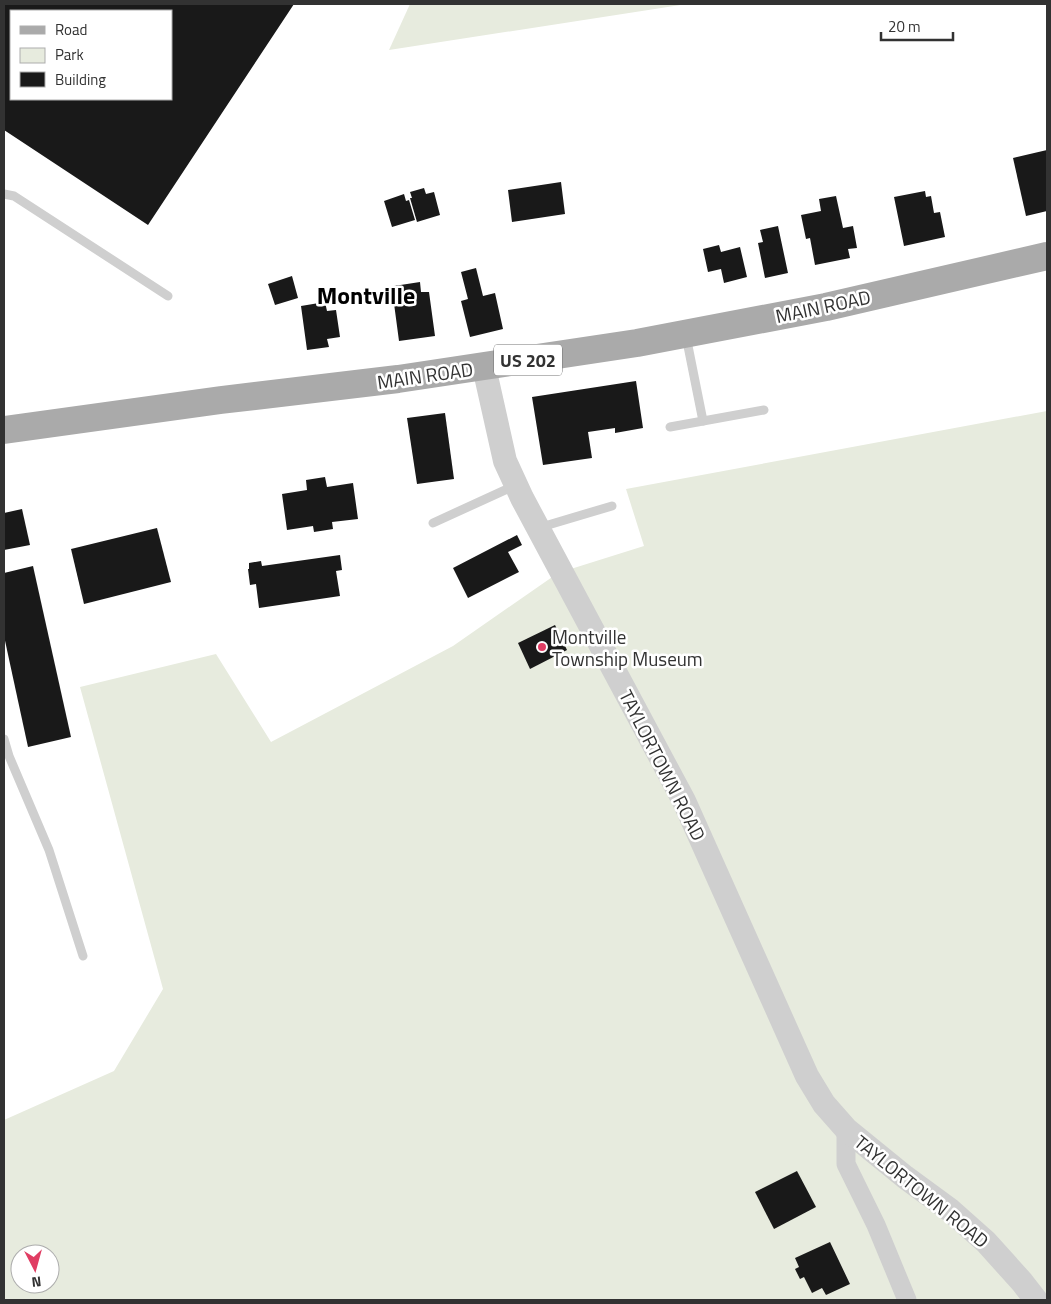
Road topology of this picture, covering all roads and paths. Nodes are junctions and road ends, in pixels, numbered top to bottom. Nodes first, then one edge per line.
1 (4, 194) edge
2 (1047, 256) edge
3 (168, 296) dead end
4 (685, 334) junction
5 (484, 367) junction
6 (764, 410) dead end
7 (703, 421) junction
8 (670, 427) dead end
9 (4, 430) edge
10 (516, 485) junction
11 (612, 506) dead end
12 (433, 523) dead end
13 (538, 528) junction
14 (4, 738) edge
15 (83, 956) dead end
16 (846, 1129) junction
17 (907, 1300) edge
18 (1036, 1300) edge

1 - 3 lane
2 - 4 main road, MAIN ROAD / US 202
4 - 5 main road, MAIN ROAD / US 202
4 - 7 lane
5 - 9 main road, MAIN ROAD / US 202
5 - 10 street, TAYLORTOWN ROAD
6 - 7 lane
7 - 8 lane
10 - 12 lane
10 - 13 street, TAYLORTOWN ROAD
11 - 13 lane
13 - 16 street, TAYLORTOWN ROAD
14 - 15 lane
16 - 17 street, TAYLORTOWN ROAD
16 - 18 street, TAYLORTOWN ROAD

